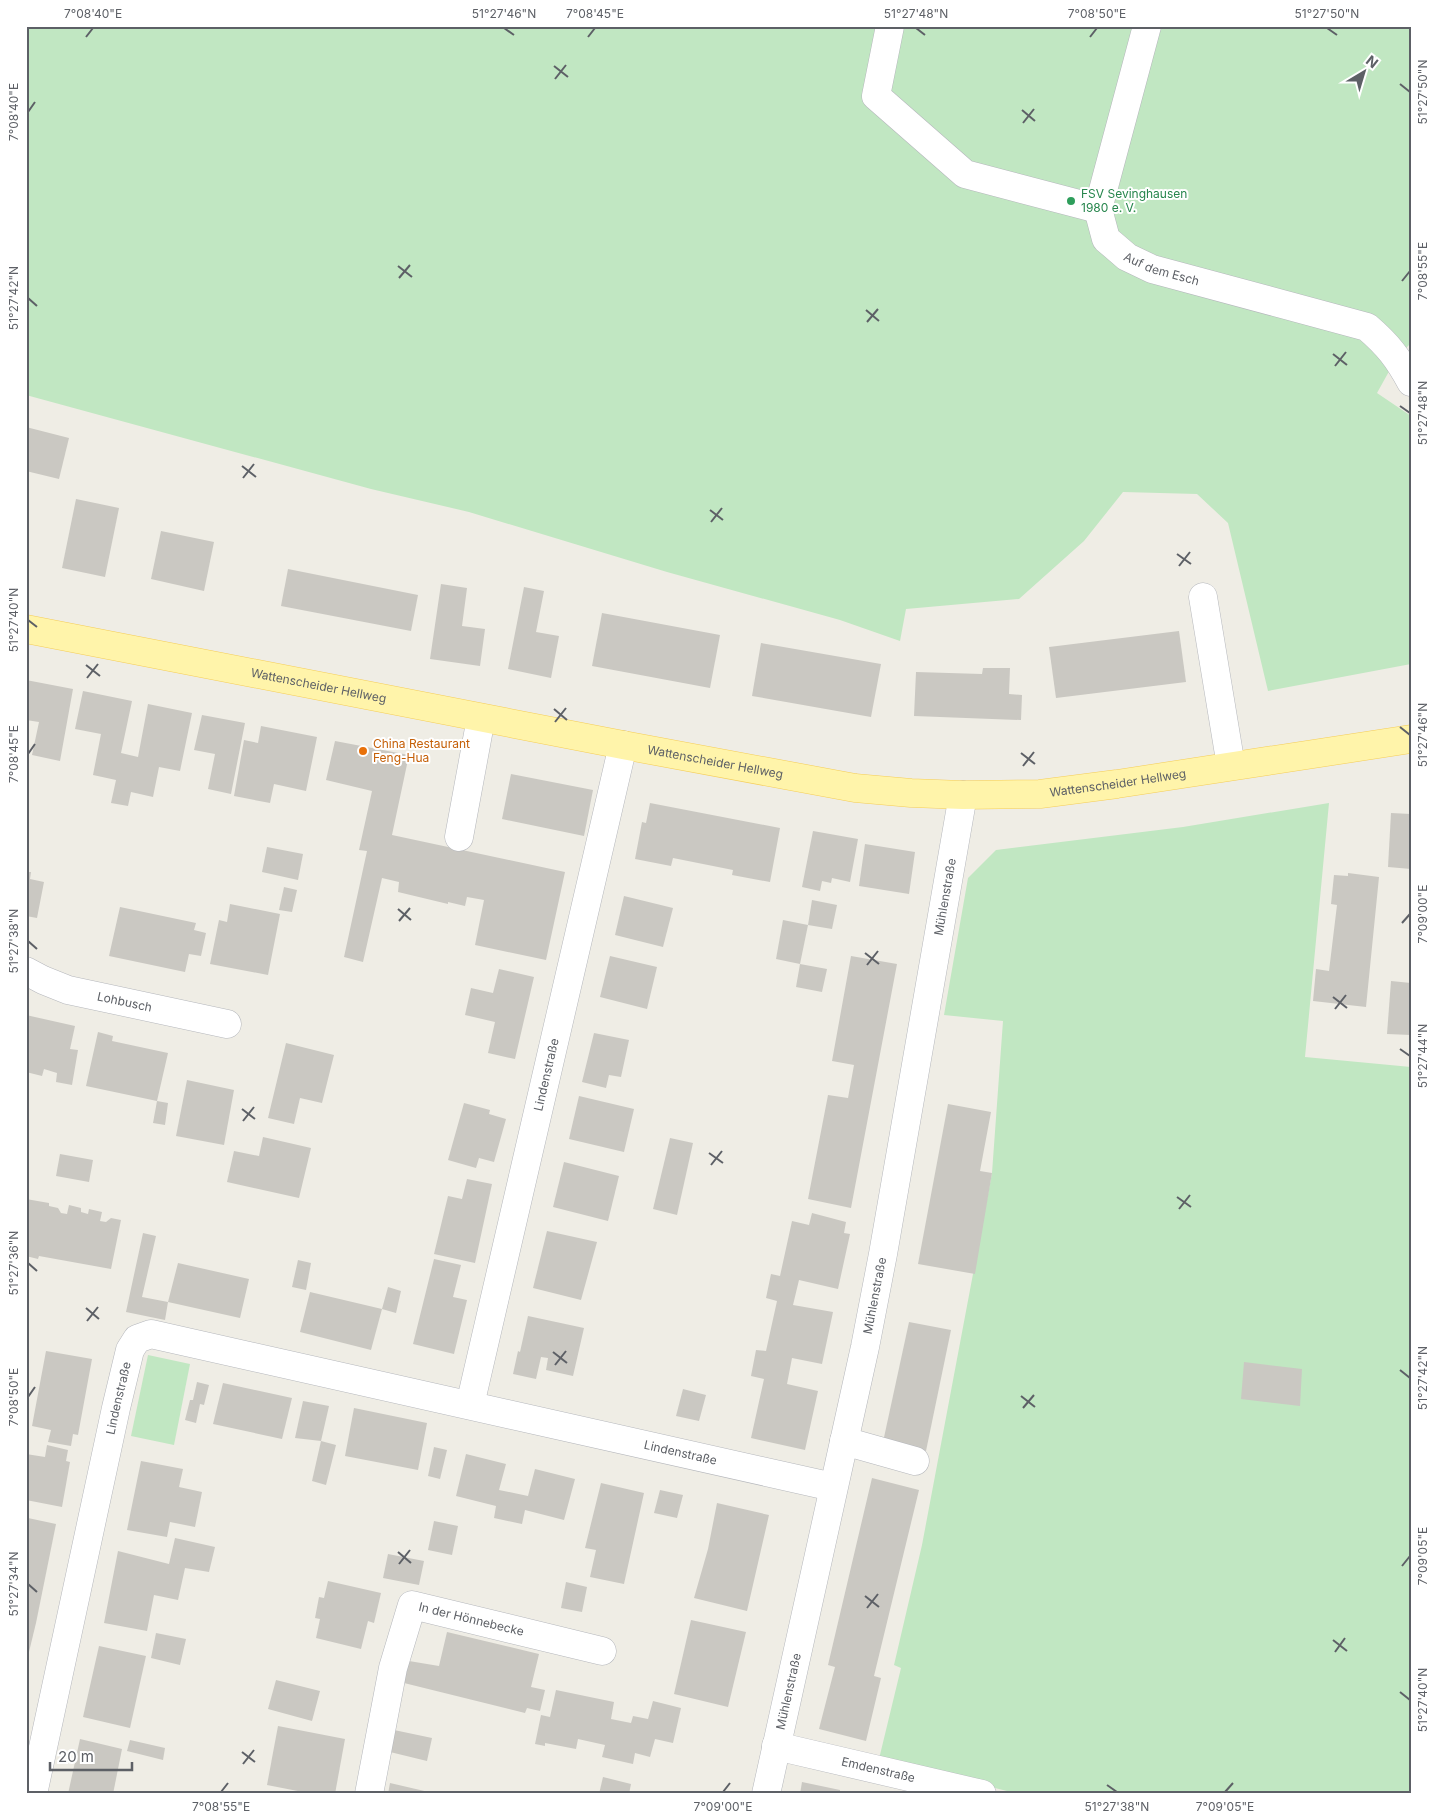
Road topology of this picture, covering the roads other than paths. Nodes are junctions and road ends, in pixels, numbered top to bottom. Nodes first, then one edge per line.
1 (890, 26) edge
2 (1147, 26) edge
3 (1098, 209) junction
4 (1411, 382) edge
5 (1203, 597) dead end
6 (26, 629) edge
7 (480, 718) junction
8 (1411, 739) edge
9 (623, 745) junction
10 (1231, 766) junction
11 (963, 795) junction
12 (459, 837) dead end
13 (26, 971) edge
14 (227, 1024) dead end
15 (470, 1405) junction
16 (844, 1441) junction
17 (916, 1461) dead end
18 (833, 1487) junction
19 (602, 1651) dead end
20 (776, 1746) junction
21 (33, 1794) edge
22 (370, 1794) edge
23 (766, 1794) edge
24 (982, 1794) edge

1 - 3 street
2 - 3 street, Auf dem Esch
3 - 4 street, Auf dem Esch
5 - 10 street
6 - 7 main road, Wattenscheider Hellweg
7 - 9 main road, Wattenscheider Hellweg
7 - 12 street
8 - 10 main road, Wattenscheider Hellweg
9 - 11 main road, Wattenscheider Hellweg
9 - 15 street, Lindenstraße
10 - 11 main road, Wattenscheider Hellweg
11 - 16 street, Mühlenstraße
13 - 14 street, Lohbusch
15 - 18 street, Lindenstraße
15 - 21 street, Lindenstraße
16 - 17 street
16 - 18 street, Mühlenstraße
18 - 20 street, Mühlenstraße
19 - 22 street, In der Hönnebecke
20 - 23 street, Mühlenstraße
20 - 24 street, Emdenstraße

